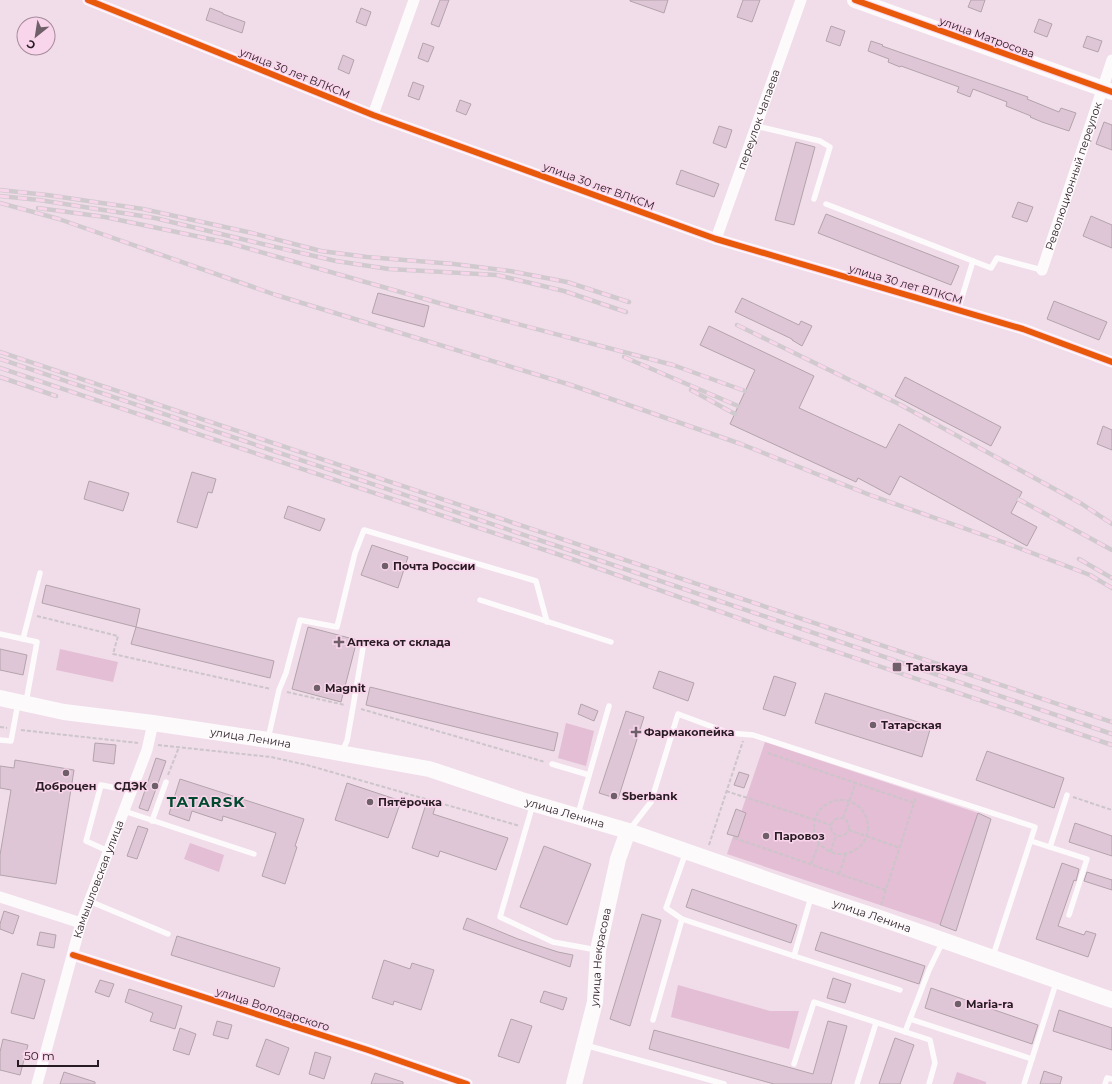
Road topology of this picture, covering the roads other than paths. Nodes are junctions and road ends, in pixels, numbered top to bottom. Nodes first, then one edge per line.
1 (88, 0) edge
2 (414, 0) edge
3 (801, 0) edge
4 (855, 0) edge
5 (1112, 60) edge
6 (1107, 90) edge
7 (373, 115) junction
8 (756, 126) junction
9 (814, 200) dead end
10 (826, 204) dead end
11 (716, 239) junction
12 (973, 261) junction
13 (1042, 270) joint
14 (958, 310) junction
15 (1112, 362) edge
16 (40, 573) dead end
17 (480, 600) dead end
18 (547, 622) junction
19 (0, 634) edge
20 (23, 639) junction
21 (611, 642) dead end
22 (363, 648) dead end
23 (0, 698) edge
24 (22, 703) junction
25 (609, 706) dead end
26 (153, 723) junction
27 (0, 740) edge
28 (268, 740) junction
29 (340, 753) junction
30 (552, 764) dead end
31 (589, 775) junction
32 (166, 782) road end
33 (131, 791) junction
34 (1066, 795) road end
35 (533, 804) junction
36 (124, 811) junction
37 (577, 817) junction
38 (152, 821) junction
39 (628, 831) junction
40 (1031, 841) junction
41 (1050, 848) junction
42 (108, 851) junction
43 (686, 851) junction
44 (254, 854) dead end
45 (811, 895) junction
46 (0, 897) edge
47 (89, 901) junction
48 (1069, 915) dead end
49 (682, 919) junction
50 (81, 923) junction
51 (168, 934) dead end
52 (944, 941) junction
53 (598, 950) junction
54 (73, 955) junction
55 (794, 956) junction
56 (992, 958) junction
57 (1057, 980) junction
58 (900, 990) dead end
59 (1112, 1000) edge
60 (910, 1019) junction
61 (652, 1020) dead end
62 (876, 1023) junction
63 (905, 1032) junction
64 (584, 1045) junction
65 (1032, 1060) junction
66 (794, 1064) dead end
67 (1112, 1079) edge
68 (704, 1081) edge
69 (37, 1084) edge
70 (467, 1084) edge
71 (574, 1084) edge
72 (724, 1084) edge
73 (857, 1084) edge
74 (929, 1084) edge
75 (1024, 1084) edge
76 (1105, 1084) edge

1 - 7 street, улица 30 лет ВЛКСМ
2 - 7 street
3 - 8 street, переулок Чапаева
4 - 6 main road, улица Матросова
5 - 6 street, Революционный переулок
6 - 13 street, Революционный переулок
7 - 11 street, улица 30 лет ВЛКСМ
8 - 9 lane
8 - 11 street, переулок Чапаева
10 - 12 lane
11 - 14 street, улица 30 лет ВЛКСМ
12 - 13 lane
12 - 14 lane
14 - 15 street, улица 30 лет ВЛКСМ
16 - 20 lane
17 - 18 lane
18 - 21 lane
18 - 28 lane
19 - 20 lane
20 - 24 lane
22 - 29 lane
23 - 24 main road, улица Ленина
24 - 26 main road, улица Ленина
24 - 27 lane
25 - 31 lane
26 - 28 main road, улица Ленина
26 - 33 street, Камышловская улица
28 - 29 main road, улица Ленина
29 - 35 main road, улица Ленина
30 - 31 lane
31 - 37 lane
32 - 38 lane
33 - 36 street, Камышловская улица
33 - 42 lane
34 - 41 lane
35 - 37 main road, улица Ленина
35 - 53 lane
36 - 38 lane
36 - 42 street, Камышловская улица
37 - 39 main road, улица Ленина
38 - 44 lane
39 - 40 lane
39 - 43 main road, улица Ленина
39 - 53 main road, улица Некрасова
40 - 41 lane
40 - 56 lane
41 - 48 lane
42 - 47 street, Камышловская улица
43 - 45 main road, улица Ленина
43 - 49 lane
45 - 52 main road, улица Ленина
45 - 55 lane
46 - 50 street
47 - 50 street, Камышловская улица
47 - 51 lane
49 - 55 lane
49 - 61 lane
50 - 54 street, Камышловская улица
52 - 56 main road, улица Ленина
52 - 60 lane
53 - 64 main road, улица Некрасова
54 - 69 street, Камышловская улица
54 - 70 street, улица Володарского
55 - 58 lane
56 - 57 main road, улица Ленина
57 - 59 main road, улица Ленина
57 - 65 lane
60 - 63 lane
60 - 65 lane
62 - 63 lane
62 - 66 lane
62 - 73 lane
63 - 74 lane
64 - 68 lane
64 - 71 main road, улица Некрасова
65 - 75 lane
67 - 76 lane
68 - 72 lane

